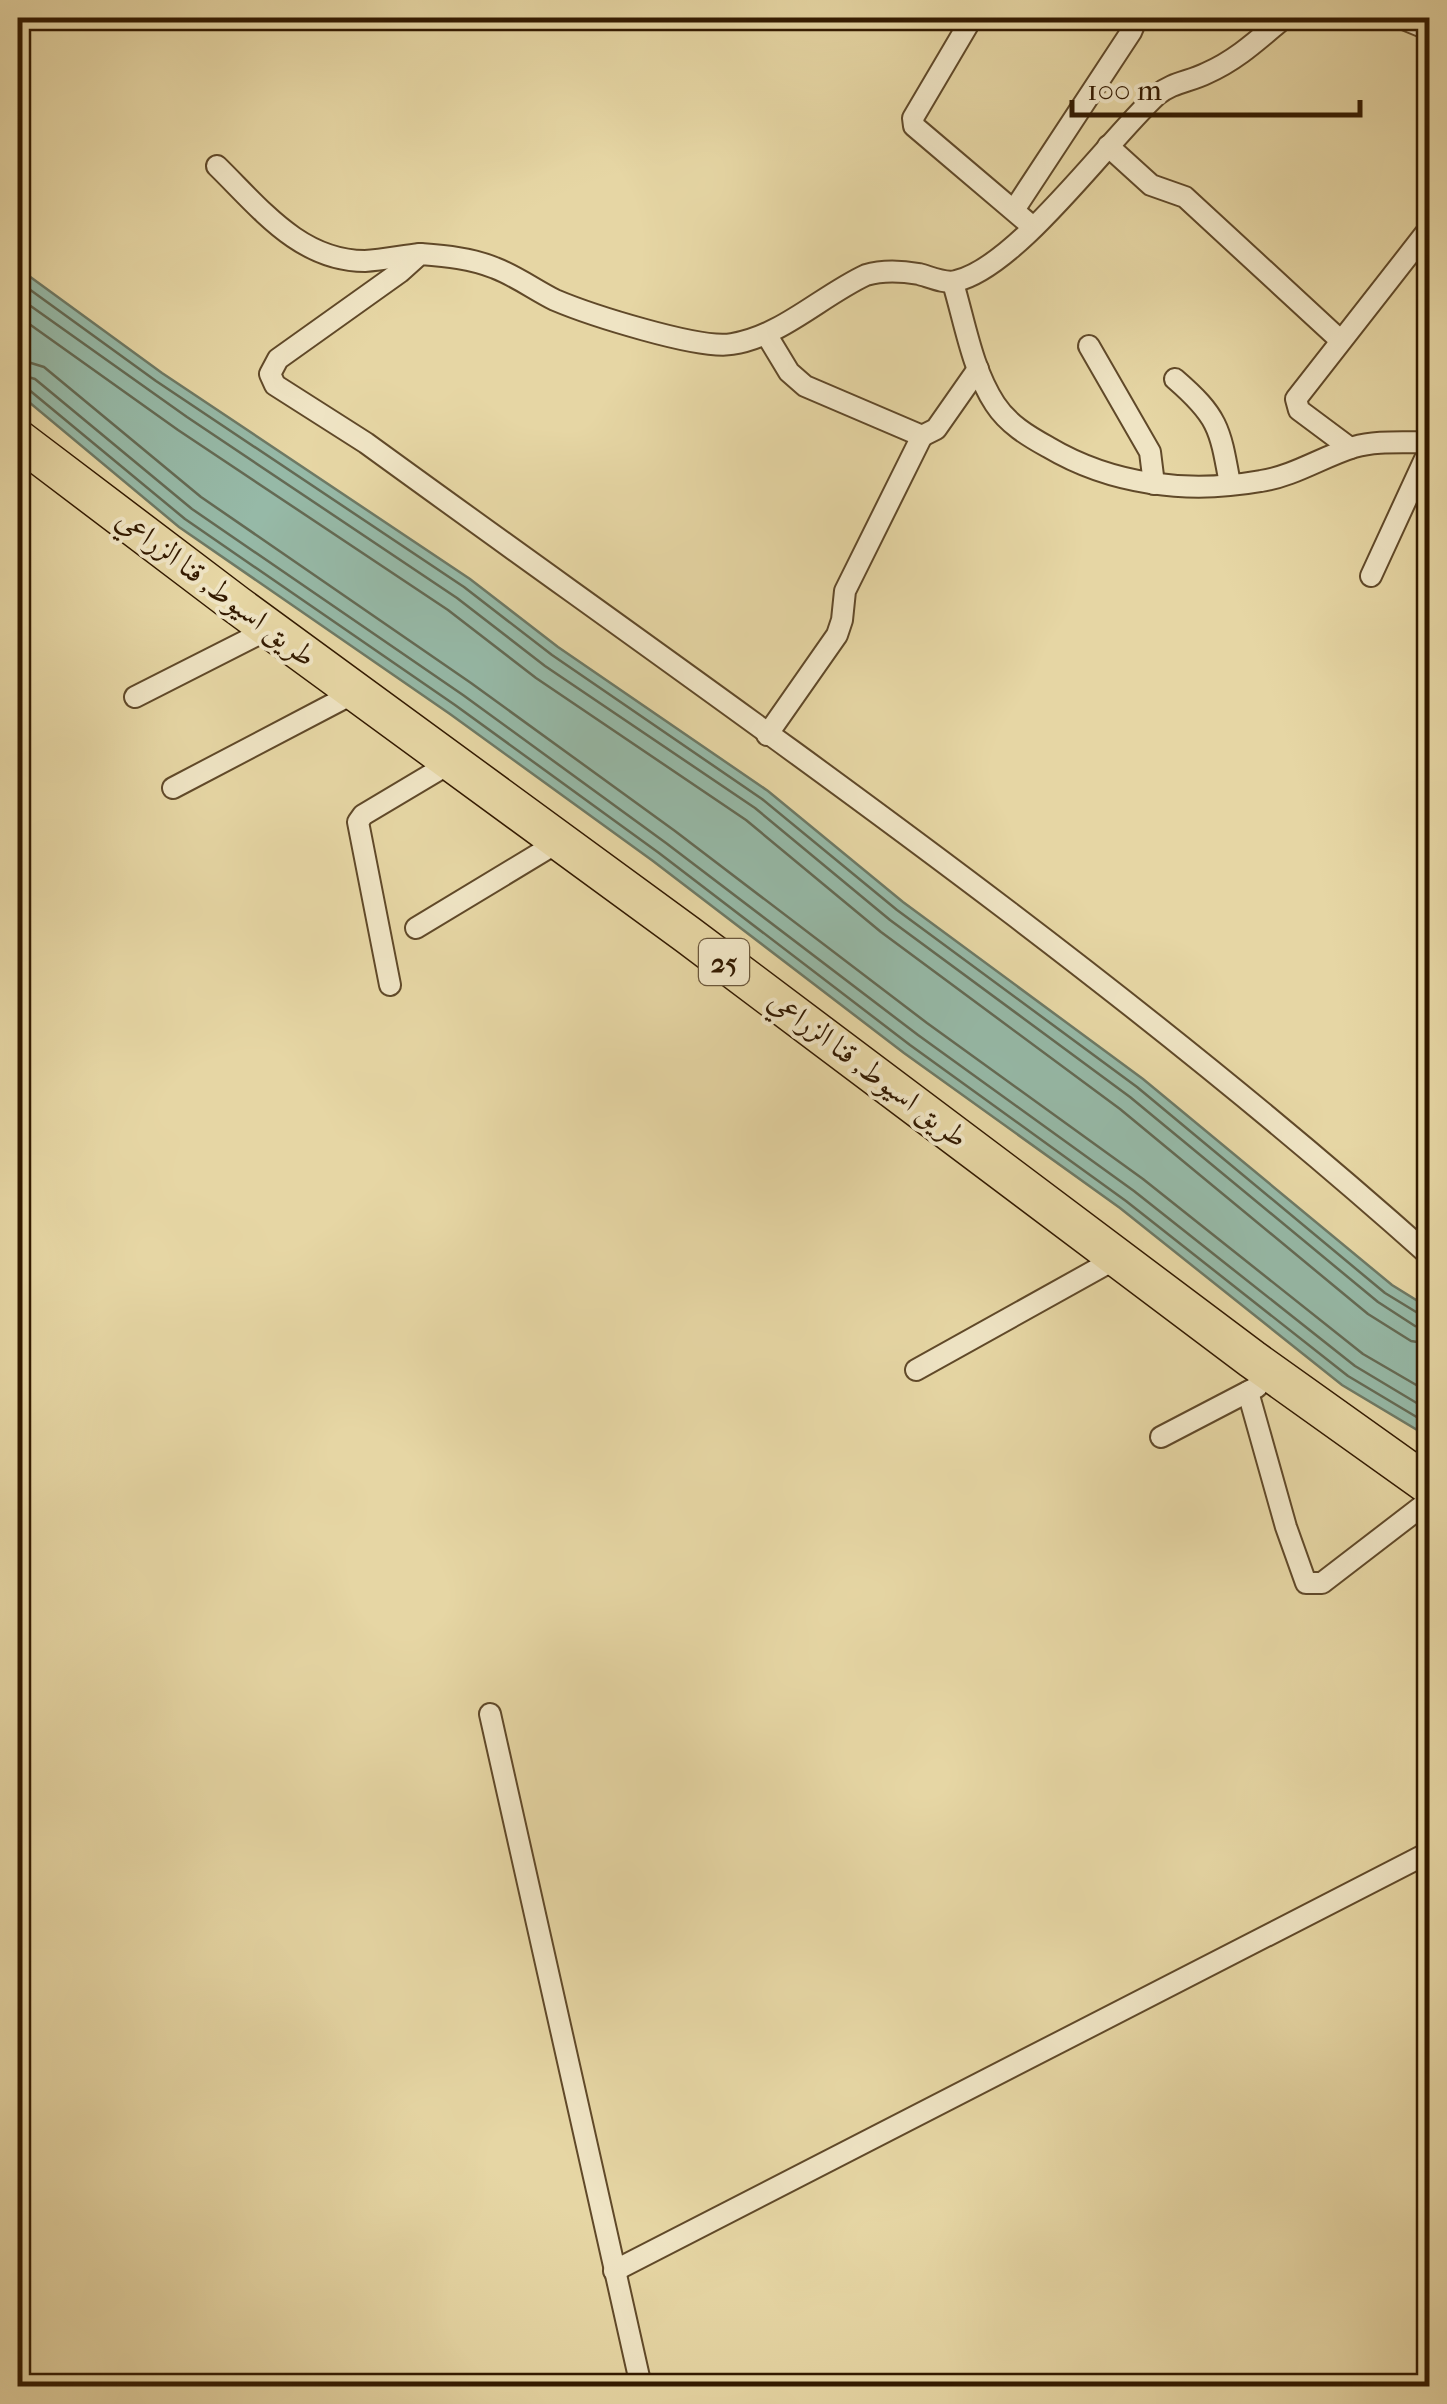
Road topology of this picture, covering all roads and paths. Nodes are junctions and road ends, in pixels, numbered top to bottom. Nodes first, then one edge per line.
1 (972, 18) edge
2 (1137, 18) edge
3 (1284, 18) edge
4 (1401, 18) edge
5 (1430, 30) edge
6 (1108, 146) junction
7 (217, 166) dead end
8 (1014, 210) junction
9 (1033, 227) junction
10 (1425, 234) dead end
11 (420, 254) junction
12 (953, 282) junction
13 (766, 334) junction
14 (1340, 340) junction
15 (1089, 346) dead end
16 (978, 370) junction
17 (1175, 379) dead end
18 (922, 436) junction
19 (18, 439) edge
20 (1430, 445) edge
21 (1350, 448) junction
22 (1154, 484) junction
23 (1230, 484) junction
24 (1372, 576) dead end
25 (269, 628) junction
26 (356, 692) junction
27 (135, 697) dead end
28 (767, 735) junction
29 (452, 762) junction
30 (173, 788) dead end
31 (560, 842) junction
32 (416, 928) dead end
33 (390, 985) dead end
34 (1430, 1256) edge
35 (1119, 1257) junction
36 (916, 1370) dead end
37 (1262, 1384) junction
38 (1162, 1436) dead end
39 (1430, 1486) edge
40 (1430, 1500) edge
41 (490, 1714) dead end
42 (1430, 1852) edge
43 (614, 2271) junction
44 (634, 2385) edge

1 - 8 street
2 - 8 street
3 - 6 street
4 - 5 street
6 - 9 street
6 - 14 street
7 - 11 street
8 - 9 street
9 - 12 street
10 - 14 street
11 - 13 street
11 - 28 street
12 - 13 street
12 - 16 street
13 - 18 street
14 - 21 street
15 - 22 street
16 - 18 street
16 - 22 street
17 - 23 street
18 - 28 street
19 - 25 highway, طريق اسيوط, قنا الزراعي / 25
20 - 21 street
20 - 24 street
21 - 23 street
22 - 23 street
25 - 26 highway, طريق اسيوط, قنا الزراعي / 25
25 - 27 street
26 - 29 highway, طريق اسيوط, قنا الزراعي / 25
26 - 30 street
28 - 34 street
29 - 31 highway, طريق اسيوط, قنا الزراعي / 25
29 - 33 street
31 - 32 street
31 - 35 highway, طريق اسيوط, قنا الزراعي / 25
35 - 36 street
35 - 37 highway, طريق اسيوط, قنا الزراعي / 25
37 - 38 street
37 - 39 highway, طريق اسيوط, قنا الزراعي / 25
37 - 40 street
41 - 43 street
42 - 43 street
43 - 44 street

